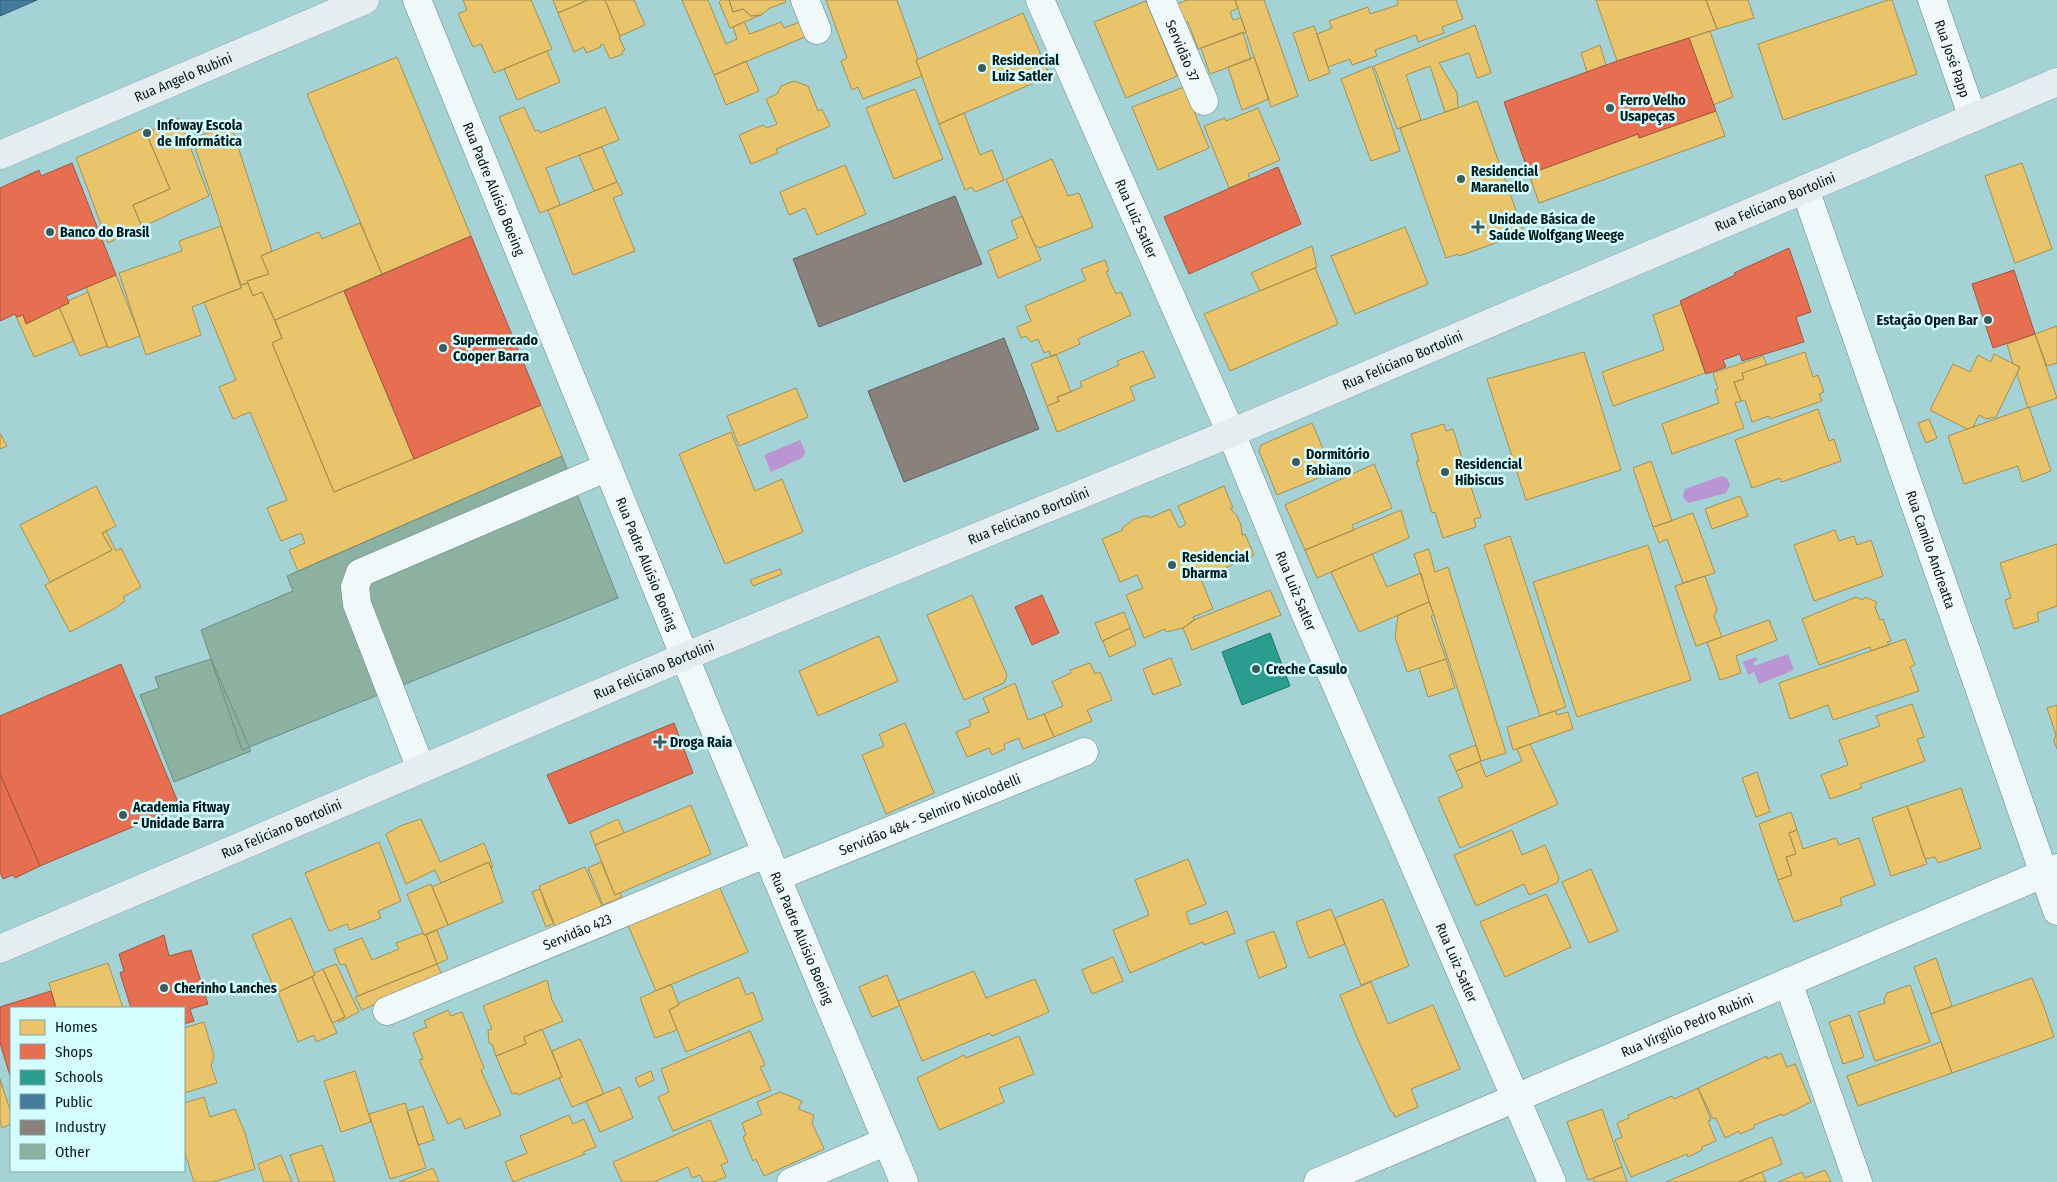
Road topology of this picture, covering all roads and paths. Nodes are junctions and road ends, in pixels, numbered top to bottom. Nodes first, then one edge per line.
1 (365, 0) edge
2 (417, 0) edge
3 (805, 0) edge
4 (1040, 0) edge
5 (1161, 0) edge
6 (1932, 0) edge
7 (817, 30) dead end
8 (2057, 82) edge
9 (1204, 101) dead end
10 (1973, 118) junction
11 (0, 155) edge
12 (1805, 189) junction
13 (1231, 434) junction
14 (608, 467) junction
15 (686, 656) junction
16 (1084, 752) dead end
17 (421, 769) junction
18 (772, 865) junction
19 (2051, 871) edge
20 (2057, 911) edge
21 (0, 949) edge
22 (1788, 982) junction
23 (387, 1011) dead end
24 (1517, 1099) junction
25 (887, 1141) junction
26 (791, 1182) edge
27 (904, 1182) edge
28 (1318, 1182) edge
29 (1552, 1182) edge
30 (1858, 1182) edge

1 - 11 main road, Rua Angelo Rubini
2 - 14 street, Rua Padre Aluísio Boeing
3 - 7 street
4 - 13 street, Rua Luiz Satler
5 - 9 street, Servidão 37
6 - 10 street, Rua José Papp
8 - 10 main road, Rua Feliciano Bortolini
10 - 12 main road, Rua Feliciano Bortolini
12 - 13 main road, Rua Feliciano Bortolini
12 - 19 street, Rua Camilo Andreatta
13 - 15 main road, Rua Feliciano Bortolini
13 - 24 street, Rua Luiz Satler
14 - 15 street, Rua Padre Aluísio Boeing
14 - 17 street
15 - 17 main road, Rua Feliciano Bortolini
15 - 18 street, Rua Padre Aluísio Boeing
16 - 18 street, Servidão 484 - Selmiro Nicolodelli
17 - 21 main road, Rua Feliciano Bortolini
18 - 23 street, Servidão 423
18 - 25 street, Rua Padre Aluísio Boeing
19 - 20 street, Rua Camilo Andreatta
19 - 22 street, Rua Virgílio Pedro Rubini
22 - 24 street, Rua Virgílio Pedro Rubini
22 - 30 street
24 - 28 street, Rua Virgílio Pedro Rubini
24 - 29 street, Rua Luiz Satler
25 - 26 street
25 - 27 street, Rua Padre Aluísio Boeing

